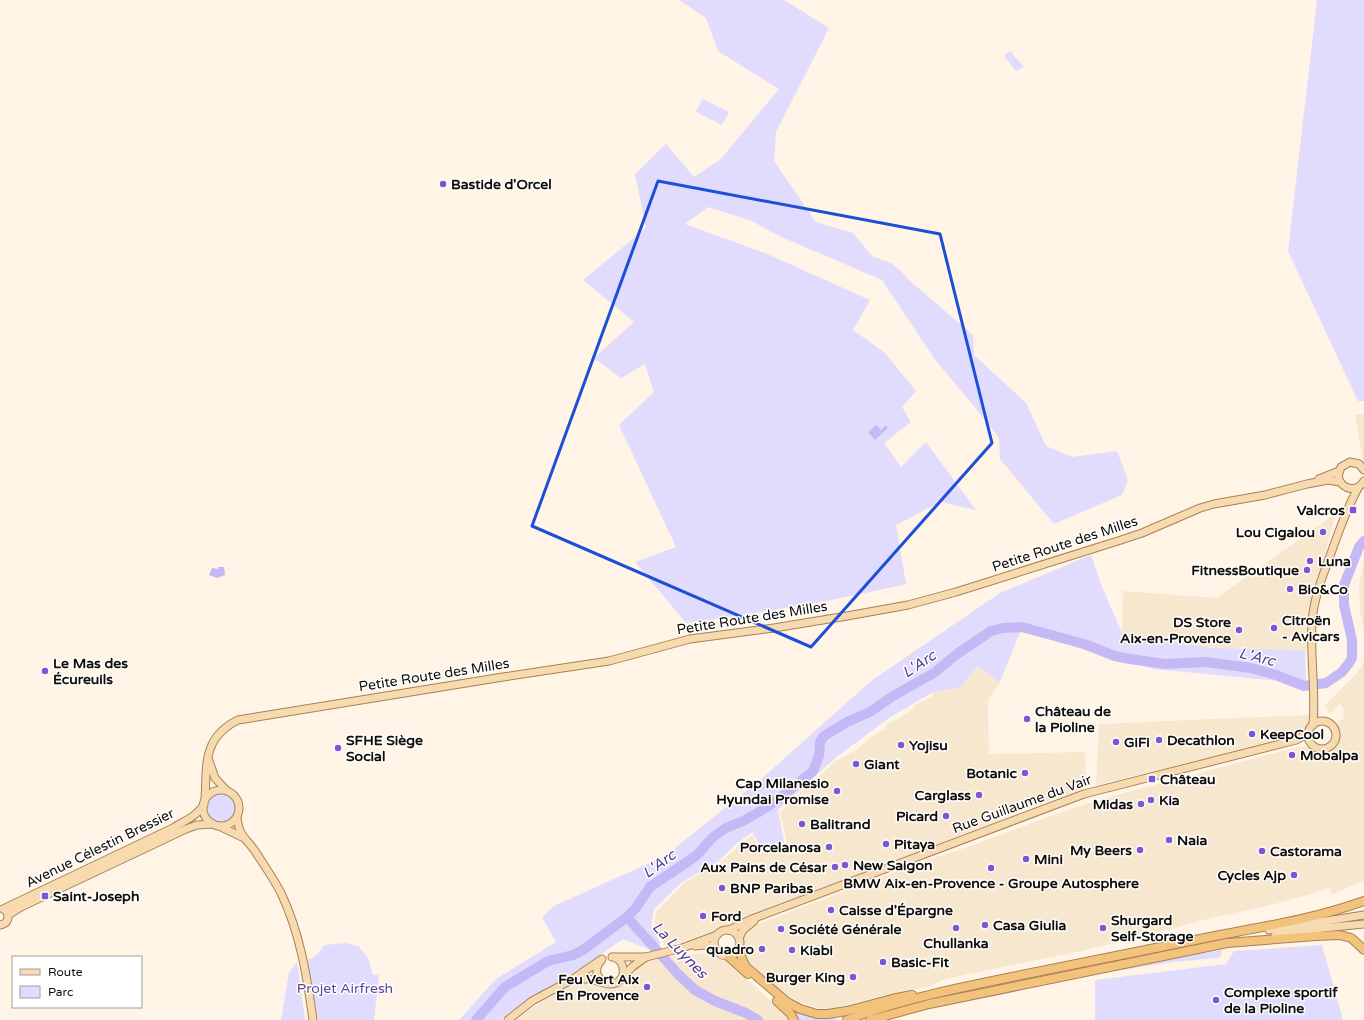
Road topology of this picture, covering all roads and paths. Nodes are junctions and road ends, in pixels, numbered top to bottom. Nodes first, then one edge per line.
1 (1364, 469) edge
2 (1339, 471) junction
3 (1364, 481) edge
4 (1340, 482) junction
5 (1307, 484) junction
6 (1346, 488) junction
7 (1358, 488) junction
8 (1349, 505) junction
9 (1314, 706) junction
10 (1323, 721) junction
11 (1313, 725) junction
12 (1308, 734) junction
13 (1296, 740) junction
14 (1311, 743) junction
15 (208, 757) junction
16 (227, 791) junction
17 (204, 802) junction
18 (237, 817) junction
19 (216, 825) junction
20 (244, 839) junction
21 (1364, 901) edge
22 (4, 911) edge
23 (1364, 914) edge
24 (763, 915) junction
25 (1364, 924) edge
26 (0, 925) edge
27 (729, 930) junction
28 (717, 935) junction
29 (739, 938) junction
30 (1227, 944) junction
31 (714, 947) junction
32 (682, 948) junction
33 (739, 948) junction
34 (1144, 950) junction
35 (1364, 950) edge
36 (649, 956) junction
37 (728, 956) junction
38 (612, 957) junction
39 (602, 959) junction
40 (623, 976) junction
41 (573, 979) junction
42 (603, 983) junction
43 (958, 988) junction
44 (313, 1020) edge
45 (508, 1020) edge
46 (794, 1020) edge
47 (847, 1020) edge
48 (870, 1020) edge

1 - 2 main road, Petite Route des Milles
2 - 4 main road
2 - 5 main road, Petite Route des Milles
3 - 7 main road
4 - 5 main road, Petite Route des Milles
4 - 6 main road
5 - 15 main road, Petite Route des Milles
6 - 7 main road
6 - 8 main road
7 - 8 main road
8 - 9 main road
9 - 10 main road
9 - 11 main road
10 - 11 main road
10 - 14 main road
11 - 12 main road
12 - 13 main road, Rue Guillaume du Vair
12 - 14 main road
13 - 14 main road, Rue Guillaume du Vair
13 - 24 main road, Rue Guillaume du Vair
15 - 16 main road
15 - 17 main road, Petite Route des Milles
16 - 17 main road
16 - 18 main road
17 - 19 main road
17 - 22 main road, Avenue Célestin Bressier
18 - 19 main road
18 - 20 main road
19 - 20 main road
19 - 22 main road, Avenue Célestin Bressier
20 - 44 main road
21 - 34 highway
22 - 26 main road
23 - 34 main road
24 - 27 main road, Rue Guillaume du Vair
24 - 29 main road, Rue Guillaume du Vair
25 - 30 main road
27 - 28 main road
27 - 29 main road
28 - 31 main road
28 - 32 main road
29 - 33 main road
30 - 35 highway
30 - 48 highway
31 - 32 main road
31 - 37 main road
32 - 36 main road
33 - 37 main road
33 - 43 highway
34 - 43 highway
36 - 38 main road
36 - 40 main road
37 - 46 highway
38 - 39 main road
38 - 40 main road
39 - 41 main road
39 - 42 main road
40 - 42 main road
41 - 42 main road
41 - 45 main road
43 - 47 highway

